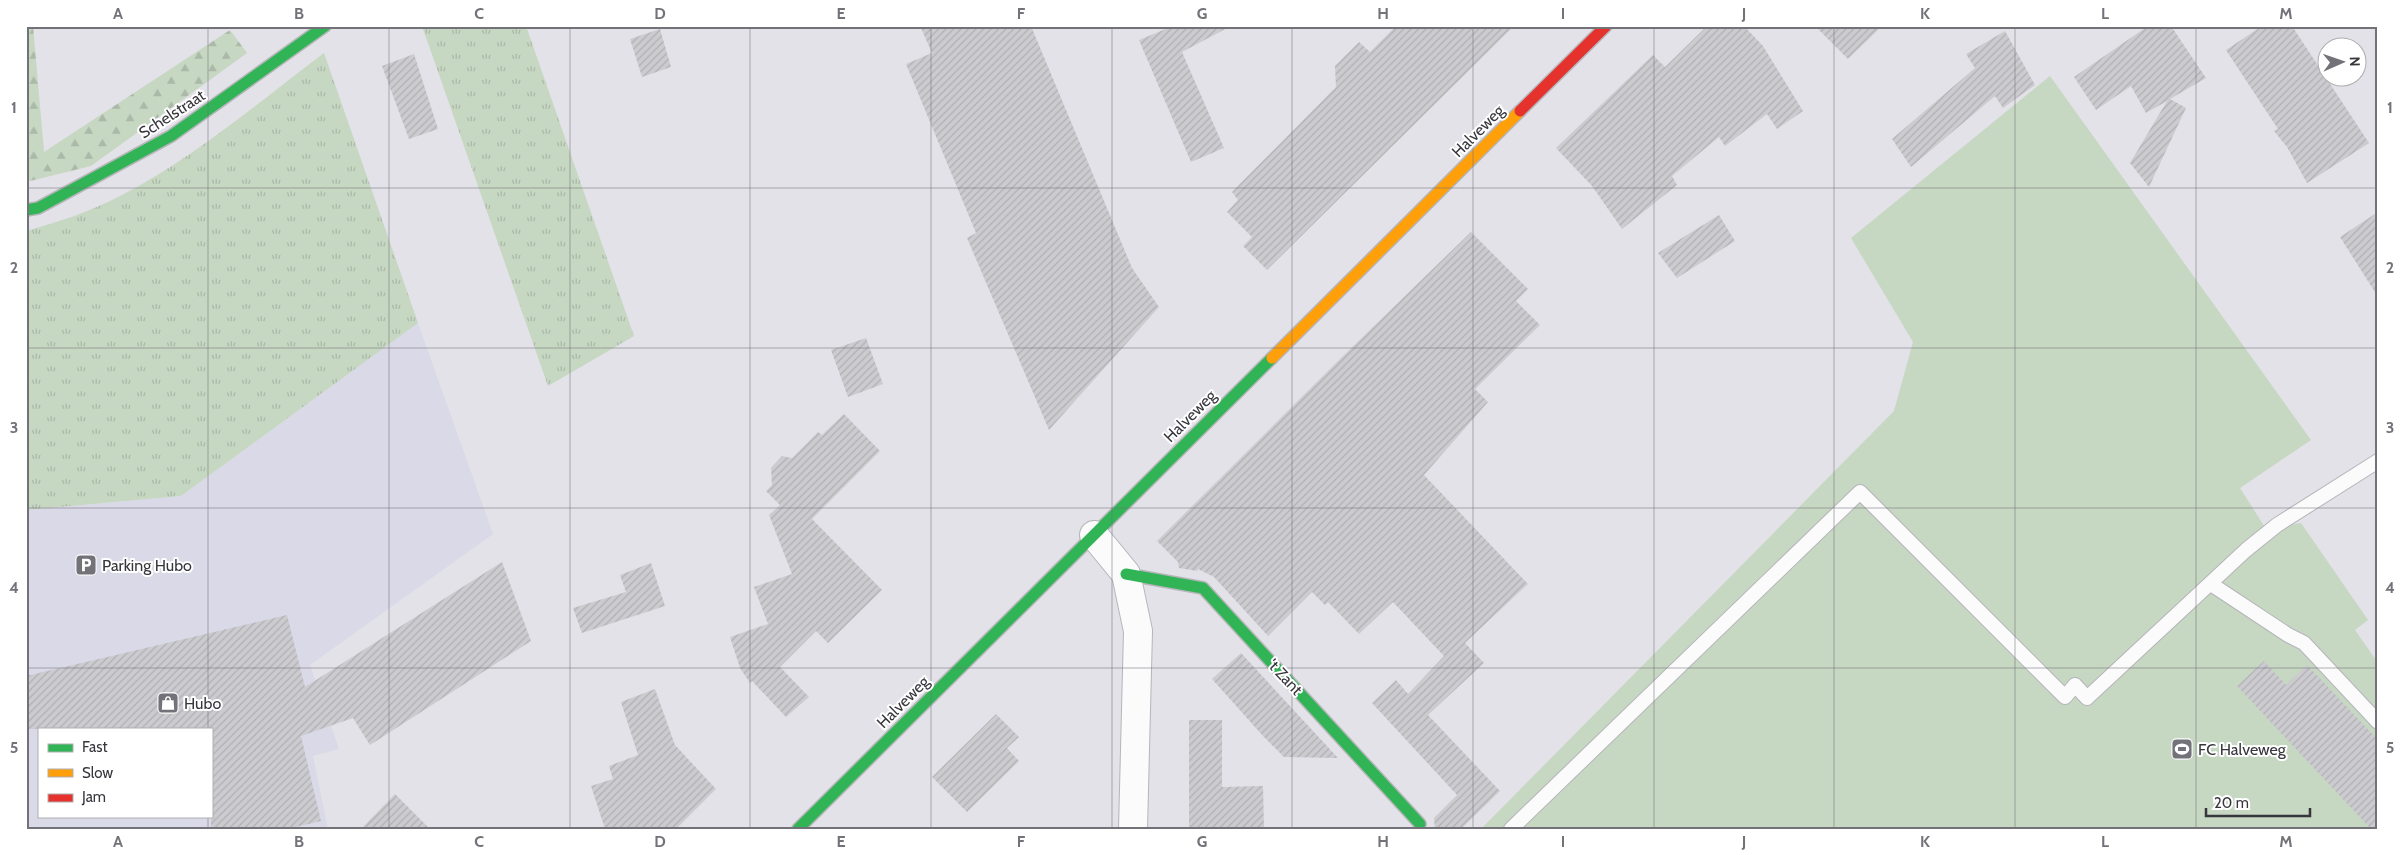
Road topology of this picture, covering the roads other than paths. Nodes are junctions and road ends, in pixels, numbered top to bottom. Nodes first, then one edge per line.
1 (324, 26) edge
2 (1606, 26) edge
3 (26, 210) edge
4 (2378, 460) edge
5 (1094, 535) junction
6 (1126, 574) junction
7 (2211, 584) junction
8 (2378, 722) edge
9 (1420, 824) dead end
10 (798, 829) edge
11 (1133, 829) edge
12 (1512, 829) edge

1 - 3 main road, Schelstraat
2 - 5 main road, Halveweg
4 - 7 lane
5 - 6 street
5 - 10 main road, Halveweg
6 - 9 main road, 't Zant
6 - 11 street
7 - 8 lane
7 - 12 lane

